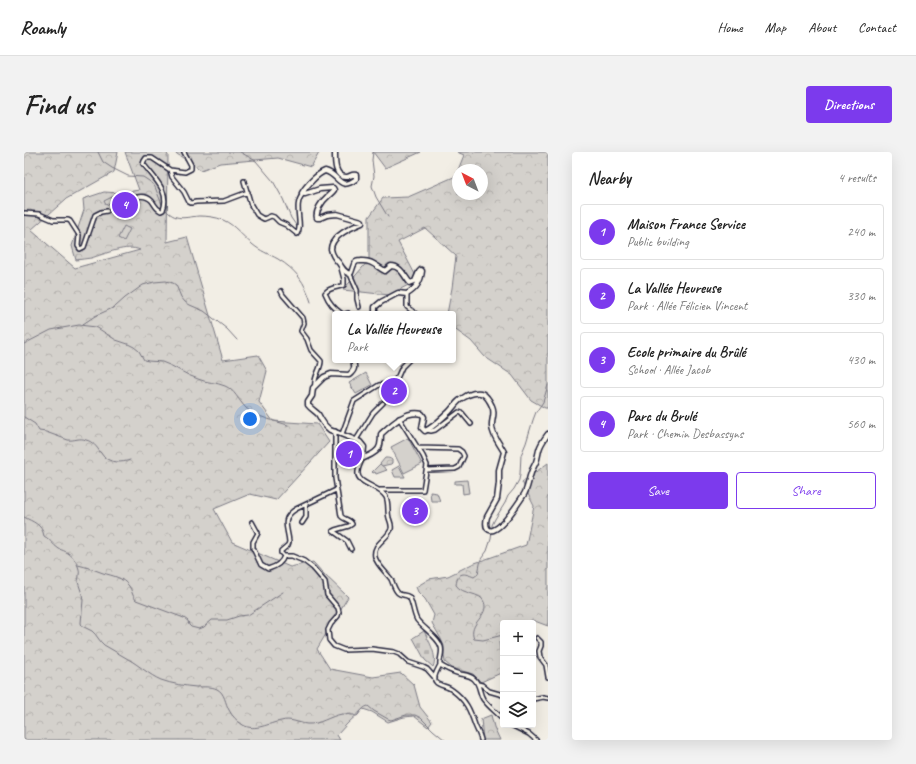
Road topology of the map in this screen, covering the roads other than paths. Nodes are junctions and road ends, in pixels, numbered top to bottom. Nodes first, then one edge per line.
1 (184, 152) edge
2 (335, 152) edge
3 (170, 170) junction
4 (244, 181) dead end
5 (248, 192) junction
6 (303, 194) junction
7 (127, 203) dead end
8 (107, 211) dead end
9 (25, 213) dead end
10 (339, 264) junction
11 (350, 274) junction
12 (281, 291) dead end
13 (407, 294) junction
14 (359, 307) dead end
15 (339, 311) edge
16 (375, 311) edge
17 (412, 311) edge
18 (354, 363) edge
19 (406, 363) edge
20 (315, 386) junction
21 (383, 403) dead end
22 (400, 418) junction
23 (470, 424) dead end
24 (428, 430) junction
25 (335, 431) junction
26 (342, 434) junction
27 (548, 434) edge
28 (356, 440) junction
29 (418, 448) junction
30 (363, 458) junction
31 (427, 470) junction
32 (336, 490) junction
33 (380, 490) junction
34 (306, 505) junction
35 (252, 522) dead end
36 (302, 523) dead end
37 (351, 549) dead end
38 (284, 556) junction
39 (537, 638) dead end
40 (440, 665) junction
41 (548, 677) edge
42 (434, 678) junction
43 (478, 684) junction
44 (500, 693) edge
45 (536, 698) edge
46 (548, 698) edge
47 (500, 715) edge
48 (517, 728) edge
49 (481, 740) edge
50 (536, 740) edge

1 - 3 street
2 - 6 main road
3 - 5 street
3 - 7 street
4 - 5 street
5 - 6 street
6 - 10 main road
8 - 9 street
10 - 11 main road
10 - 15 street
11 - 13 main road
11 - 14 street
12 - 20 street
13 - 16 main road
13 - 17 street
18 - 20 main road
19 - 26 street
20 - 25 main road
21 - 28 street
22 - 24 main road
22 - 29 street
22 - 30 main road
23 - 24 street
24 - 27 main road
25 - 26 main road
25 - 32 street
26 - 28 main road
28 - 30 main road
29 - 31 street
29 - 31 street
30 - 33 street
31 - 33 street
32 - 34 street
32 - 37 street
33 - 40 street
34 - 36 street
34 - 38 street
35 - 38 street
38 - 42 street
39 - 41 street
40 - 42 street
40 - 43 street
42 - 49 street
43 - 44 street
43 - 47 street
45 - 46 street
48 - 50 street

